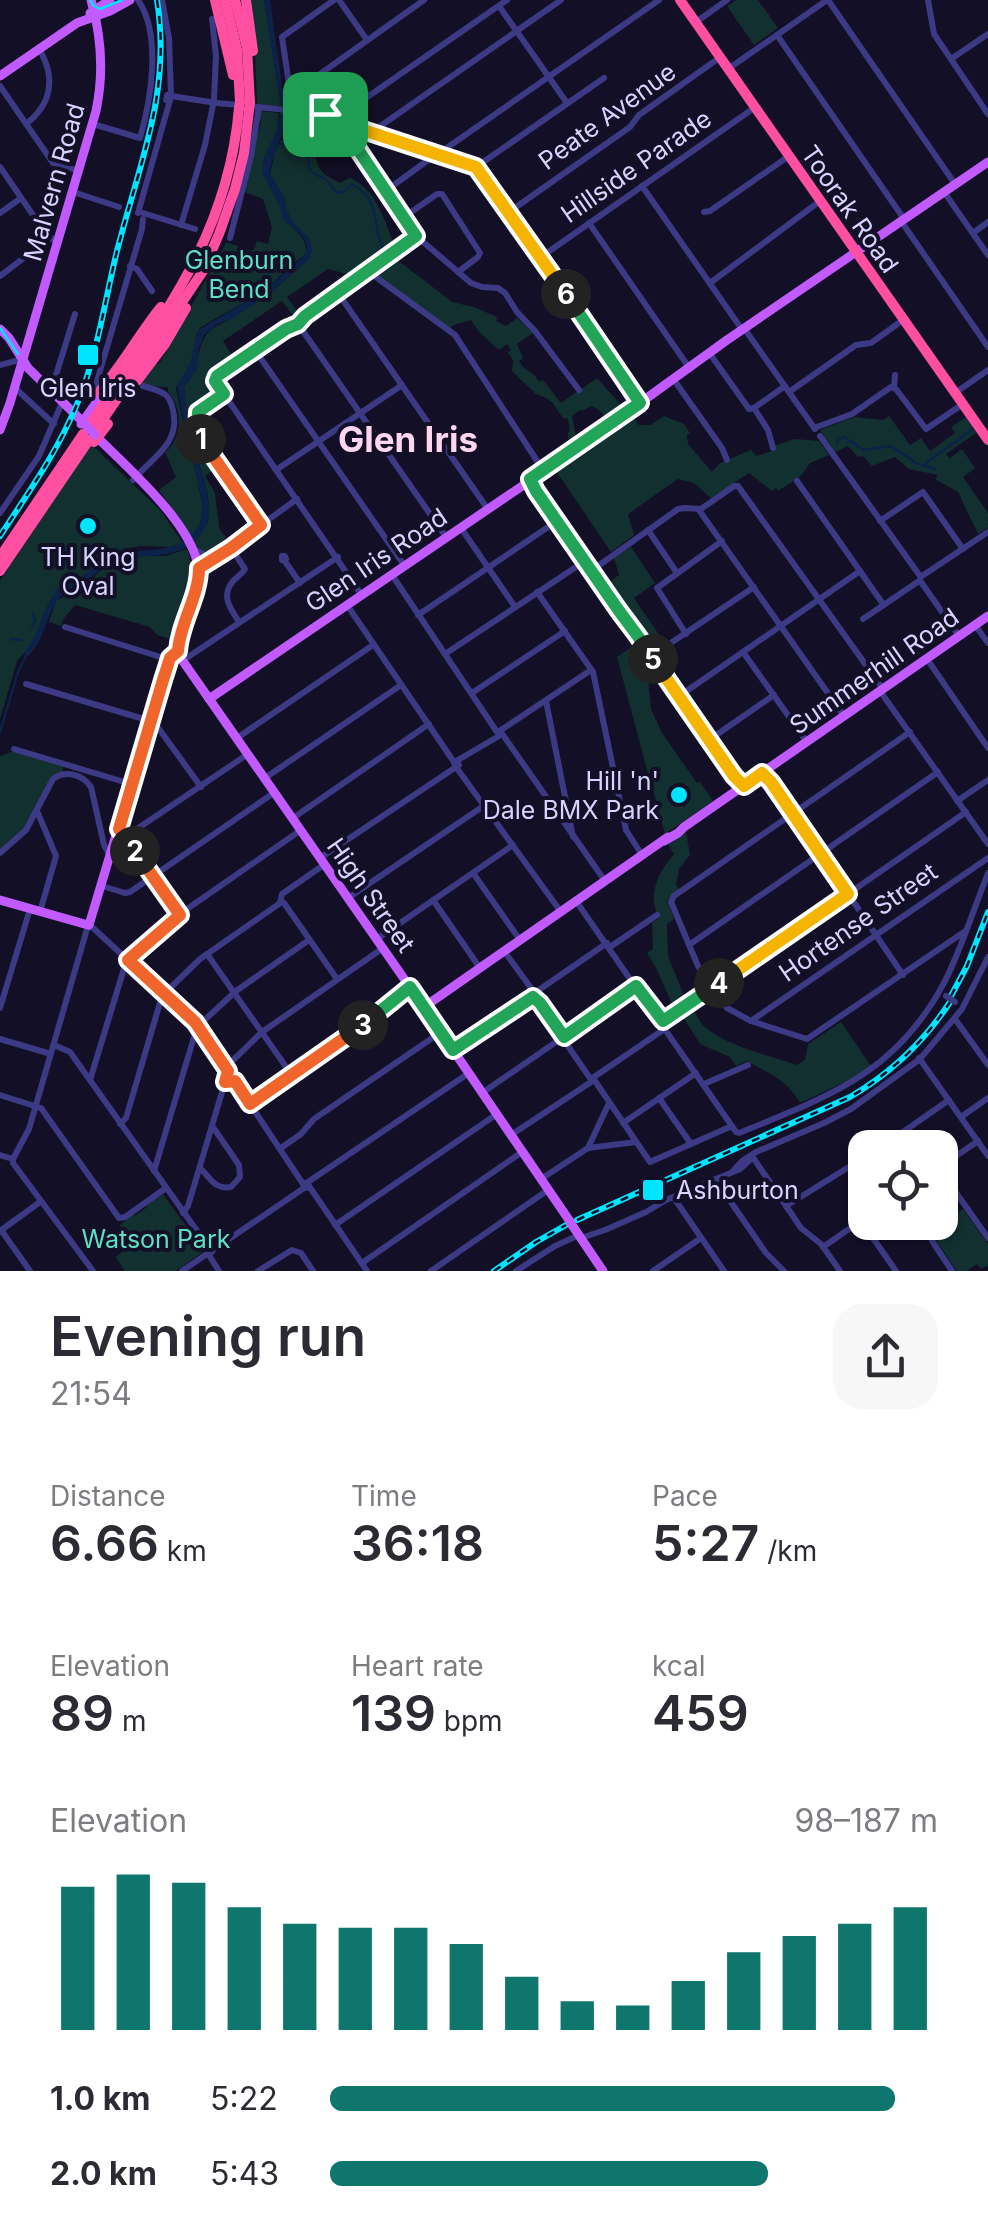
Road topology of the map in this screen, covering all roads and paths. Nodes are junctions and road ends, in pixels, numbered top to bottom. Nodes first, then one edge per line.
1 (130, 0) edge
2 (138, 0) edge
3 (162, 0) edge
4 (215, 0) edge
5 (225, 0) edge
6 (236, 0) edge
7 (246, 0) edge
8 (336, 0) edge
9 (424, 0) edge
10 (508, 0) edge
11 (561, 0) edge
12 (660, 0) edge
13 (680, 0) edge
14 (727, 0) edge
15 (828, 0) edge
16 (930, 1) edge
17 (110, 6) edge
18 (499, 6) junction
19 (94, 9) edge
20 (212, 19) dead end
21 (696, 22) junction
22 (98, 30) junction
23 (517, 31) junction
24 (988, 34) edge
25 (776, 36) junction
26 (367, 40) junction
27 (39, 49) junction
28 (720, 58) junction
29 (951, 59) junction
30 (728, 69) junction
31 (0, 76) edge
32 (549, 77) junction
33 (604, 78) dead end
34 (0, 86) edge
35 (250, 86) junction
36 (170, 99) junction
37 (984, 101) edge
38 (213, 102) junction
39 (568, 103) junction
40 (246, 104) junction
41 (755, 108) junction
42 (329, 110) junction
43 (291, 111) junction
44 (988, 114) edge
45 (341, 118) junction
46 (26, 124) junction
47 (93, 124) junction
48 (375, 133) junction
49 (438, 153) junction
50 (789, 156) junction
51 (988, 162) edge
52 (477, 166) junction
53 (0, 167) edge
54 (79, 171) junction
55 (955, 184) junction
56 (642, 186) junction
57 (387, 190) junction
58 (73, 192) junction
59 (944, 192) junction
60 (21, 198) junction
61 (820, 201) junction
62 (119, 207) dead end
63 (508, 211) junction
64 (704, 212) dead end
65 (0, 213) edge
66 (141, 216) junction
67 (404, 217) junction
68 (902, 220) junction
69 (988, 222) edge
70 (589, 224) junction
71 (181, 225) junction
72 (195, 229) dead end
73 (972, 233) junction
74 (230, 238) dead end
75 (417, 238) junction
76 (56, 240) junction
77 (856, 252) junction
78 (988, 255) edge
79 (540, 257) junction
80 (130, 266) junction
81 (369, 272) junction
82 (458, 272) junction
83 (0, 276) edge
84 (708, 281) junction
85 (182, 285) junction
86 (152, 291) dead end
87 (338, 293) junction
88 (75, 314) dead end
89 (903, 320) junction
90 (297, 322) junction
91 (743, 331) junction
92 (988, 347) edge
93 (255, 350) junction
94 (710, 354) junction
95 (20, 361) junction
96 (0, 365) edge
97 (690, 368) junction
98 (988, 370) edge
99 (895, 374) dead end
100 (103, 376) junction
101 (674, 380) junction
102 (402, 385) junction
103 (143, 386) dead end
104 (894, 387) junction
105 (15, 388) junction
106 (787, 389) junction
107 (579, 390) dead end
108 (52, 392) junction
109 (955, 393) junction
110 (224, 394) junction
111 (97, 395) junction
112 (642, 402) junction
113 (962, 404) junction
114 (754, 408) junction
115 (360, 414) junction
116 (60, 415) junction
117 (814, 428) junction
118 (0, 430) edge
119 (87, 431) junction
120 (988, 440) edge
121 (319, 442) junction
122 (774, 448) dead end
123 (728, 460) dead end
124 (278, 469) junction
125 (545, 469) junction
126 (134, 478) junction
127 (529, 480) junction
128 (797, 481) dead end
129 (297, 500) junction
130 (488, 508) junction
131 (699, 510) junction
132 (0, 512) edge
133 (557, 521) junction
134 (880, 521) junction
135 (261, 525) junction
136 (460, 527) junction
137 (648, 530) junction
138 (988, 532) edge
139 (446, 536) junction
140 (187, 540) junction
141 (722, 542) junction
142 (231, 548) junction
143 (963, 549) junction
144 (218, 556) junction
145 (0, 557) edge
146 (338, 557) junction
147 (284, 560) dead end
148 (404, 565) junction
149 (587, 565) junction
150 (199, 566) junction
151 (488, 567) junction
152 (0, 571) edge
153 (860, 571) junction
154 (677, 572) junction
155 (392, 577) junction
156 (920, 579) junction
157 (300, 583) junction
158 (754, 587) junction
159 (537, 592) junction
160 (363, 593) junction
161 (820, 599) junction
162 (884, 604) junction
163 (516, 606) junction
164 (347, 607) junction
165 (418, 615) junction
166 (988, 616) edge
167 (862, 619) dead end
168 (240, 622) junction
169 (975, 625) junction
170 (781, 626) junction
171 (65, 628) dead end
172 (564, 631) junction
173 (958, 632) junction
174 (686, 634) junction
175 (988, 643) edge
176 (373, 645) junction
177 (743, 652) junction
178 (445, 654) junction
179 (180, 656) junction
180 (651, 658) junction
181 (926, 658) junction
182 (170, 660) junction
183 (591, 670) junction
184 (26, 684) dead end
185 (401, 684) junction
186 (882, 690) junction
187 (472, 693) junction
188 (774, 695) junction
189 (678, 697) junction
190 (209, 699) junction
191 (546, 701) junction
192 (844, 716) junction
193 (151, 721) junction
194 (428, 724) junction
195 (910, 732) junction
196 (500, 733) junction
197 (237, 738) junction
198 (709, 740) junction
199 (807, 742) junction
200 (988, 748) edge
201 (14, 749) dead end
202 (248, 754) junction
203 (456, 764) junction
204 (764, 772) junction
205 (938, 772) junction
206 (265, 778) junction
207 (988, 780) edge
208 (132, 784) junction
209 (201, 787) junction
210 (742, 787) junction
211 (275, 792) junction
212 (958, 800) junction
213 (567, 801) junction
214 (484, 804) junction
215 (553, 809) junction
216 (36, 810) junction
217 (965, 811) junction
218 (793, 814) junction
219 (293, 818) junction
220 (28, 828) junction
221 (42, 828) junction
222 (301, 830) junction
223 (125, 835) junction
224 (573, 838) junction
225 (988, 844) edge
226 (513, 845) junction
227 (0, 854) edge
228 (820, 854) junction
229 (643, 855) junction
230 (111, 856) junction
231 (988, 858) edge
232 (322, 861) junction
233 (473, 873) junction
234 (988, 873) edge
235 (153, 876) junction
236 (604, 882) junction
237 (102, 886) junction
238 (848, 894) junction
239 (348, 898) junction
240 (0, 900) edge
241 (433, 900) junction
242 (578, 900) junction
243 (280, 902) junction
244 (558, 910) junction
245 (35, 911) junction
246 (180, 915) junction
247 (657, 916) dead end
248 (89, 928) junction
249 (876, 934) junction
250 (310, 940) junction
251 (520, 940) junction
252 (955, 943) junction
253 (380, 944) junction
254 (689, 945) junction
255 (609, 946) junction
256 (504, 951) junction
257 (207, 954) junction
258 (988, 957) edge
259 (128, 960) junction
260 (480, 968) junction
261 (985, 972) edge
262 (904, 974) junction
263 (337, 980) junction
264 (636, 986) junction
265 (410, 987) junction
266 (712, 988) junction
267 (234, 992) junction
268 (941, 993) junction
269 (164, 994) junction
270 (534, 994) junction
271 (424, 1007) junction
272 (963, 1007) junction
273 (0, 1008) edge
274 (955, 1018) junction
275 (751, 1021) junction
276 (665, 1027) junction
277 (199, 1032) junction
278 (262, 1032) junction
279 (441, 1032) junction
280 (564, 1037) junction
281 (0, 1039) edge
282 (54, 1044) junction
283 (453, 1050) junction
284 (51, 1054) junction
285 (919, 1058) junction
286 (748, 1064) dead end
287 (988, 1065) edge
288 (94, 1068) junction
289 (227, 1069) junction
290 (84, 1071) junction
291 (469, 1073) junction
292 (696, 1073) junction
293 (292, 1074) junction
294 (90, 1080) junction
295 (591, 1080) junction
296 (235, 1081) junction
297 (225, 1082) junction
298 (704, 1084) junction
299 (482, 1093) junction
300 (0, 1094) edge
301 (660, 1098) junction
302 (988, 1098) edge
303 (950, 1100) junction
304 (250, 1104) junction
305 (36, 1105) junction
306 (610, 1105) junction
307 (496, 1114) junction
308 (961, 1117) junction
309 (118, 1121) junction
310 (623, 1123) junction
311 (212, 1126) junction
312 (734, 1129) junction
313 (906, 1130) edge
314 (511, 1136) junction
315 (634, 1141) junction
316 (978, 1141) junction
317 (691, 1144) junction
318 (281, 1148) junction
319 (588, 1148) junction
320 (522, 1152) junction
321 (0, 1155) edge
322 (958, 1155) edge
323 (988, 1156) edge
324 (13, 1159) junction
325 (158, 1159) junction
326 (754, 1159) junction
327 (147, 1162) junction
328 (200, 1168) junction
329 (848, 1168) edge
330 (733, 1171) junction
331 (154, 1172) junction
332 (541, 1179) junction
333 (715, 1179) junction
334 (306, 1185) junction
335 (166, 1188) junction
336 (548, 1190) junction
337 (958, 1194) edge
338 (674, 1198) junction
339 (40, 1202) junction
340 (786, 1206) junction
341 (182, 1212) junction
342 (336, 1225) junction
343 (1, 1230) edge
344 (848, 1230) edge
345 (577, 1232) junction
346 (701, 1238) junction
347 (988, 1238) edge
348 (876, 1240) edge
349 (931, 1240) edge
350 (823, 1247) junction
351 (209, 1253) junction
352 (217, 1267) edge
353 (365, 1267) edge
354 (518, 1270) edge
355 (30, 1271) edge
356 (93, 1271) edge
357 (182, 1271) edge
358 (258, 1271) edge
359 (314, 1271) edge
360 (431, 1271) edge
361 (603, 1271) edge
362 (653, 1271) edge
363 (724, 1271) edge
364 (784, 1271) edge
365 (840, 1271) edge
366 (896, 1271) edge
367 (952, 1271) edge

1 - 17 main road
2 - 47 street
3 - 36 street
4 - 40 highway
5 - 40 highway
6 - 35 highway
7 - 35 highway
8 - 26 street
8 - 43 street
9 - 26 street
10 - 18 street
11 - 23 street
12 - 32 street
13 - 21 highway, Toorak Road
14 - 21 street
15 - 25 street
15 - 55 street
16 - 29 street
17 - 19 main road
17 - 22 main road
18 - 23 street
18 - 45 street
19 - 22 main road, Malvern Road
19 - 27 main road
20 - 38 street
21 - 28 highway, Toorak Road
22 - 47 main road, Malvern Road
23 - 32 street
23 - 48 street
24 - 29 street
25 - 30 street
25 - 68 street
26 - 42 street
27 - 31 main road
27 - 46 street
28 - 30 highway, Toorak Road
28 - 63 street, Peate Avenue
29 - 37 street
30 - 41 highway, Toorak Road
32 - 39 street
32 - 49 street
33 - 39 street
34 - 46 street
35 - 40 highway
36 - 38 street
36 - 66 street
37 - 44 street
38 - 40 street
38 - 71 street
39 - 52 street
40 - 43 street
40 - 74 street
40 - 85 highway
40 - 119 highway
41 - 50 highway, Toorak Road
41 - 56 street, Hillside Parade
42 - 43 street
42 - 45 street
45 - 48 street
45 - 57 street
46 - 54 street
47 - 54 main road, Malvern Road
48 - 49 street
49 - 52 street
49 - 57 street
50 - 61 highway, Toorak Road
50 - 64 street
51 - 55 main road, Glen Iris Road
52 - 63 street
53 - 60 street
54 - 58 main road, Malvern Road
55 - 59 main road, Glen Iris Road
56 - 70 street, Hillside Parade
56 - 84 street
57 - 67 street
58 - 62 street
58 - 76 main road, Malvern Road
59 - 68 main road, Glen Iris Road
59 - 73 street
60 - 65 street
60 - 76 street
61 - 77 highway, Toorak Road
61 - 84 street
63 - 79 street
66 - 71 street
66 - 80 street
67 - 75 street
67 - 82 street
68 - 77 main road, Glen Iris Road
68 - 92 street
69 - 73 street
70 - 79 street, Hillside Parade
70 - 97 street
71 - 72 street
73 - 78 street
75 - 81 street
75 - 82 street
76 - 83 street
76 - 95 main road, Malvern Road
77 - 89 highway, Toorak Road
77 - 91 main road, Glen Iris Road
79 - 112 street
80 - 86 street
80 - 100 street
81 - 87 street
81 - 125 street
82 - 107 street
84 - 91 street
85 - 100 highway
85 - 119 highway
87 - 90 street
87 - 102 street
88 - 108 street
89 - 106 street
89 - 109 highway, Toorak Road
90 - 93 street
90 - 115 street
91 - 94 main road, Glen Iris Road
91 - 106 street
93 - 110 street
93 - 121 street
94 - 97 main road, Glen Iris Road
94 - 114 street
95 - 96 street
95 - 105 main road, Malvern Road
95 - 108 main road
97 - 101 main road, Glen Iris Road
98 - 109 street
99 - 104 street
100 - 111 highway
100 - 111 street
101 - 112 main road, Glen Iris Road
101 - 123 street
102 - 115 street
102 - 130 street
103 - 126 street
104 - 113 street
104 - 117 street
105 - 116 street
105 - 118 main road, Malvern Road
106 - 114 street
106 - 117 street
108 - 116 main road
108 - 119 main road
109 - 113 highway, Toorak Road
110 - 124 street
110 - 135 street
111 - 119 main road
112 - 125 main road, Glen Iris Road
113 - 120 highway, Toorak Road
114 - 122 street
115 - 121 street
115 - 139 street
116 - 119 main road
116 - 132 street
117 - 134 street
119 - 126 main road
119 - 145 highway
119 - 152 highway
121 - 124 street
121 - 148 street
124 - 129 street
125 - 127 main road, Glen Iris Road
126 - 140 main road
127 - 130 main road, Glen Iris Road
127 - 133 street
128 - 153 street
129 - 135 street
129 - 146 street
130 - 136 main road, Glen Iris Road
131 - 137 street
131 - 141 street
131 - 161 street
133 - 149 street
133 - 151 street
134 - 143 street
134 - 156 street
135 - 142 street
136 - 139 main road, Glen Iris Road
136 - 151 street
137 - 149 street
137 - 154 street
138 - 143 street
139 - 148 main road, Glen Iris Road
140 - 144 street
140 - 150 main road
141 - 154 street
141 - 158 street
142 - 144 street
142 - 168 street
143 - 156 street
144 - 150 street
146 - 157 street
146 - 160 street
147 - 157 street
148 - 155 main road, Glen Iris Road
149 - 159 street
149 - 180 street
150 - 179 main road
151 - 163 street
151 - 165 street
153 - 161 street
153 - 162 street
154 - 174 street
155 - 160 main road, Glen Iris Road
155 - 165 street
156 - 162 street
156 - 173 street
157 - 168 street
158 - 170 street
158 - 174 street
159 - 163 street
159 - 172 street
160 - 164 main road, Glen Iris Road
161 - 170 street
161 - 186 street
162 - 167 street
163 - 178 street
164 - 176 street
164 - 190 main road, Glen Iris Road
165 - 178 street
166 - 169 main road, Summerhill Road
168 - 179 street
169 - 173 main road, Summerhill Road
169 - 175 street
170 - 177 street
170 - 192 street
171 - 182 street
172 - 183 street
172 - 187 street
173 - 181 main road, Summerhill Road
174 - 180 street
176 - 185 street
176 - 197 street
177 - 188 street
177 - 189 street
178 - 187 street
179 - 182 main road
179 - 190 main road, High Street
180 - 189 street
181 - 186 main road, Summerhill Road
181 - 200 street
182 - 193 main road
183 - 191 street
183 - 229 street
184 - 193 street
185 - 194 street
185 - 206 street
186 - 192 main road, Summerhill Road
186 - 195 street
187 - 196 street
188 - 198 street
188 - 199 street
189 - 198 street
190 - 197 main road, High Street
191 - 196 street
191 - 213 street
192 - 199 main road, Summerhill Road
193 - 208 main road
193 - 209 street
194 - 203 street
194 - 219 street
195 - 205 street
195 - 218 street
196 - 203 street
196 - 215 street
197 - 202 main road, High Street
198 - 210 street
199 - 204 main road, Summerhill Road
201 - 208 street
202 - 206 main road, High Street
202 - 209 street
203 - 214 street
203 - 232 street
204 - 210 main road, Summerhill Road
204 - 218 street
205 - 212 street
205 - 228 street
206 - 211 main road, High Street
207 - 212 street
208 - 223 main road
209 - 223 street
210 - 229 main road, Summerhill Road
211 - 219 main road, High Street
211 - 235 street
212 - 217 street
213 - 215 street
213 - 224 street
214 - 226 street
214 - 239 street
215 - 224 street
216 - 220 street
216 - 221 street
216 - 230 street
217 - 225 street
217 - 238 street
218 - 228 street
218 - 254 street
219 - 222 main road, High Street
220 - 221 street
220 - 227 street
221 - 245 street
222 - 232 main road, High Street
222 - 246 street
223 - 230 main road
223 - 235 street
224 - 236 street
226 - 233 street
226 - 244 street
228 - 238 street
228 - 254 street
229 - 236 main road, Summerhill Road
230 - 237 main road
231 - 249 street, Hortense Street
232 - 239 main road, High Street
232 - 243 street
233 - 241 street
233 - 251 street
234 - 252 street
235 - 237 street
235 - 246 street
236 - 242 main road, Summerhill Road
237 - 248 main road
238 - 249 street
238 - 266 street
239 - 253 main road, High Street
240 - 245 main road
241 - 253 street
241 - 260 street
242 - 244 main road, Summerhill Road
242 - 255 street
243 - 250 street
243 - 257 street
244 - 251 main road, Summerhill Road
245 - 248 main road
245 - 273 street
246 - 259 street
247 - 255 street
248 - 259 street
248 - 282 street
249 - 262 street
249 - 275 street, Hortense Street
250 - 263 street
250 - 267 street
251 - 256 main road, Summerhill Road
252 - 262 street
252 - 268 street
253 - 263 street
253 - 265 main road, High Street
254 - 266 street
255 - 264 street
255 - 270 street
256 - 260 main road, Summerhill Road
256 - 270 street
257 - 267 street
257 - 269 street
258 - 261 street
259 - 269 street
259 - 288 street
260 - 271 main road, Summerhill Road
261 - 272 street
262 - 275 street
263 - 278 street
264 - 276 street
264 - 280 street
265 - 271 main road, High Street
265 - 293 street
266 - 275 street
266 - 276 street
267 - 277 street
267 - 278 street
268 - 272 street, bridge
268 - 312 street
269 - 277 street
269 - 309 street
270 - 280 street
270 - 283 street
271 - 279 main road, High Street
272 - 274 street
274 - 285 street
274 - 287 street
276 - 292 street
276 - 295 street
277 - 289 street
277 - 325 street
278 - 289 street
278 - 293 street
279 - 283 main road, High Street
279 - 318 street
280 - 295 street
280 - 299 street
281 - 284 street
282 - 284 street
282 - 290 street
283 - 291 main road, High Street
284 - 305 street
285 - 303 street
285 - 326 street
286 - 298 street
288 - 290 street
288 - 294 street
289 - 296 street
289 - 297 street
290 - 294 street
291 - 299 main road, High Street
291 - 334 street
292 - 298 street
292 - 301 street
293 - 304 street
294 - 309 street
295 - 306 street
295 - 314 street
296 - 297 street
296 - 304 street
297 - 311 street
298 - 312 street
299 - 307 main road, High Street
300 - 305 street
301 - 310 street
301 - 317 street
302 - 308 street
303 - 308 street
303 - 313 street
304 - 318 street
305 - 324 street
305 - 335 street
306 - 310 street
306 - 319 street
307 - 314 main road, High Street
307 - 342 street
308 - 316 street
309 - 327 street
310 - 315 street
311 - 328 street
311 - 328 street
312 - 317 street
314 - 320 main road, High Street
315 - 317 street
315 - 319 street
316 - 322 street
316 - 323 street
318 - 334 street
319 - 332 street
320 - 332 main road, High Street
320 - 353 street
321 - 324 street
324 - 339 street
325 - 327 street
325 - 331 street
326 - 330 street
326 - 330 street
326 - 340 street
327 - 331 street
328 - 341 street
329 - 340 street
330 - 333 street
331 - 335 street
332 - 336 main road, High Street
333 - 338 street
333 - 364 street
334 - 342 street
334 - 351 street
335 - 341 street
336 - 345 main road, High Street
336 - 360 street
337 - 347 street
338 - 345 street
338 - 346 street
339 - 343 street
339 - 356 street
340 - 350 street
341 - 351 street
342 - 353 street
343 - 355 street
344 - 350 street
345 - 354 street
345 - 361 main road, High Street
346 - 362 street
346 - 363 street
348 - 366 street
349 - 367 street
350 - 365 street
351 - 352 street
351 - 357 street
358 - 359 street

